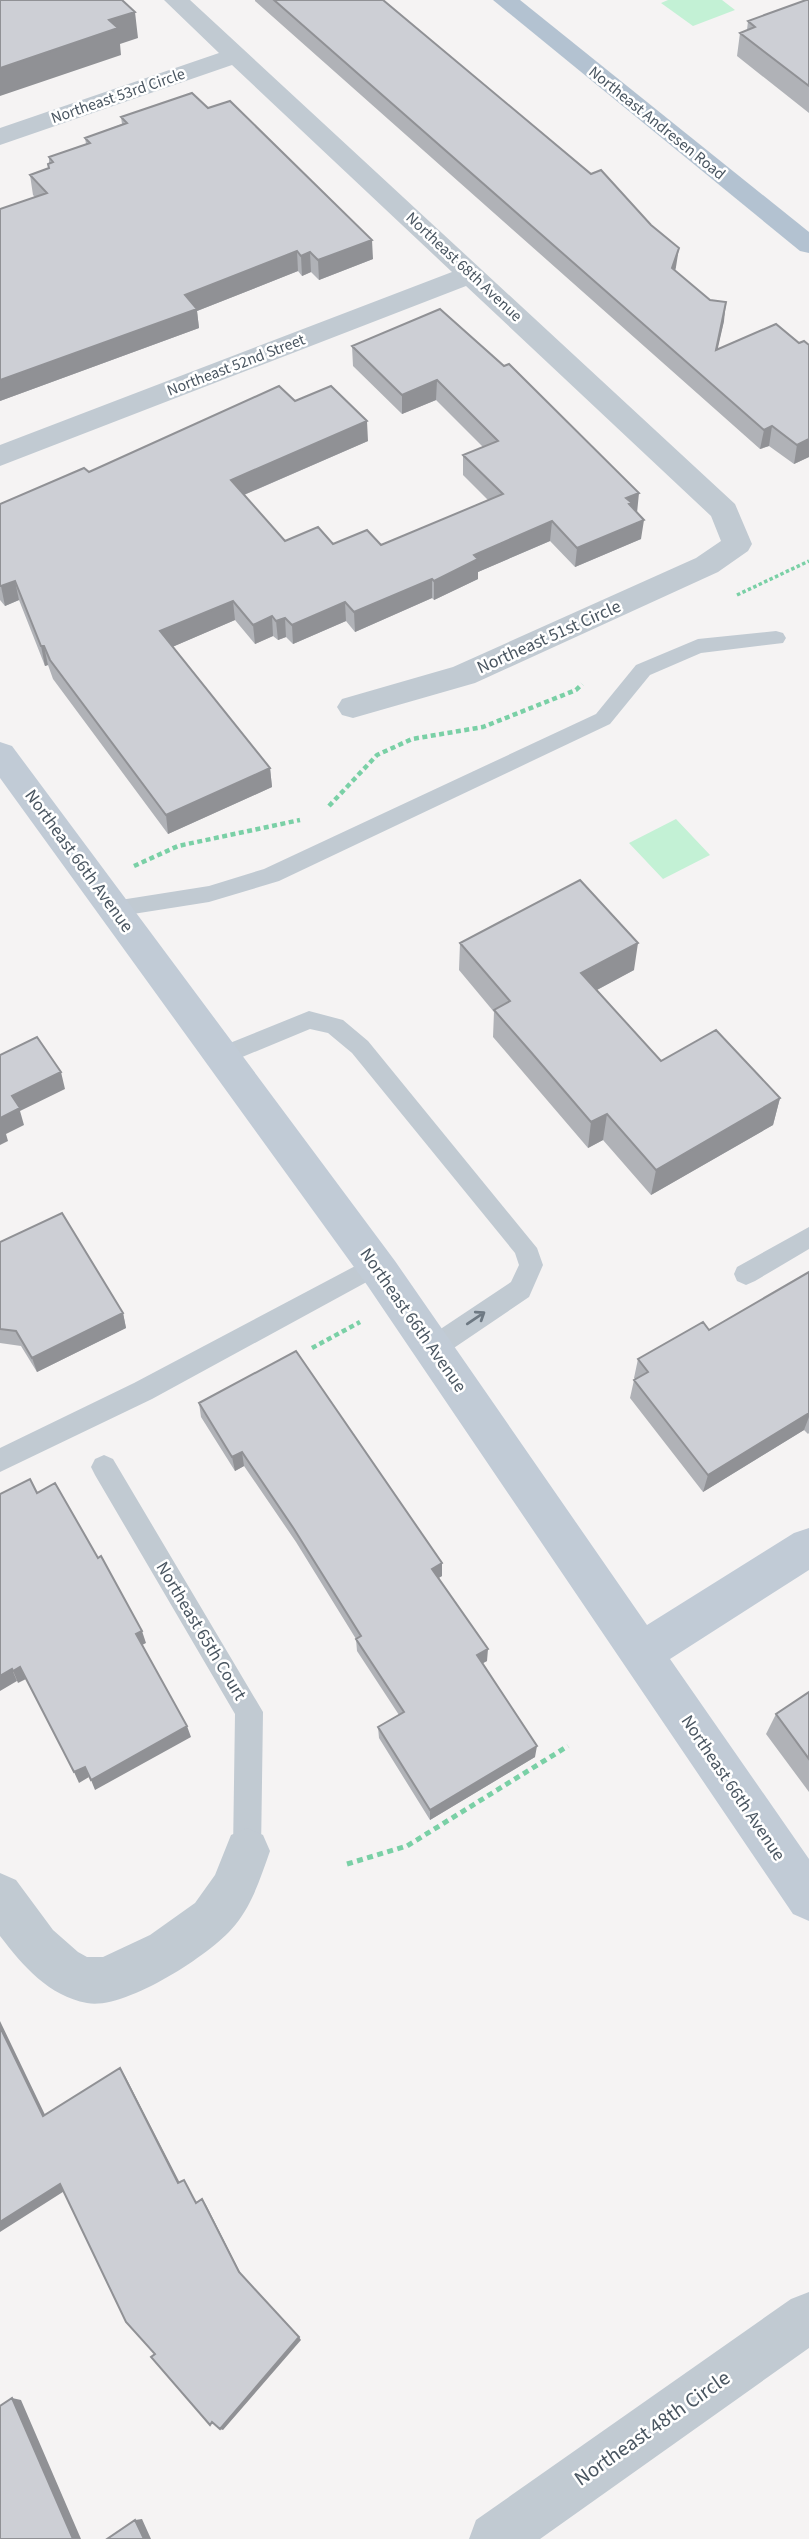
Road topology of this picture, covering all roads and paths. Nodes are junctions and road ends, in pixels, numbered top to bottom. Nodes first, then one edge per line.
1 (176, 0) edge
2 (505, 0) edge
3 (235, 56) junction
4 (0, 136) edge
5 (809, 245) edge
6 (472, 274) junction
7 (0, 456) edge
8 (737, 544) joint
9 (809, 561) edge
10 (725, 601) dead end
11 (776, 638) dead end
12 (586, 681) dead end
13 (352, 708) dead end
14 (0, 754) edge
15 (327, 809) dead end
16 (307, 818) dead end
17 (131, 867) dead end
18 (114, 909) junction
19 (223, 1056) junction
20 (809, 1237) edge
21 (376, 1265) junction
22 (746, 1274) dead end
23 (400, 1300) junction
24 (313, 1348) dead end
25 (433, 1348) junction
26 (0, 1460) edge
27 (104, 1467) dead end
28 (809, 1548) edge
29 (641, 1653) junction
30 (568, 1746) dead end
31 (247, 1851) joint
32 (347, 1864) dead end
33 (0, 1896) edge
34 (809, 1898) edge
35 (809, 2318) edge
36 (495, 2539) edge

1 - 3 street, Northeast 68th Avenue
2 - 5 main road, Northeast Andresen Road
3 - 4 street, Northeast 53rd Circle
3 - 6 street, Northeast 68th Avenue
6 - 7 street, Northeast 52nd Street
6 - 8 street, Northeast 68th Avenue
8 - 13 street, Northeast 51st Circle
9 - 10 path
11 - 18 lane
12 - 15 path
14 - 18 street, Northeast 66th Avenue
16 - 17 path
18 - 19 street, Northeast 66th Avenue
19 - 21 street, Northeast 66th Avenue
25 -> 19 lane
20 - 22 lane
21 - 23 street, Northeast 66th Avenue
21 - 26 lane
23 - 24 path
23 - 25 street, Northeast 66th Avenue
25 - 29 street, Northeast 66th Avenue
27 - 31 lane, Northeast 65th Court
28 - 29 street
29 - 34 street, Northeast 66th Avenue
30 - 32 path
31 - 33 street
35 - 36 street, Northeast 48th Circle

